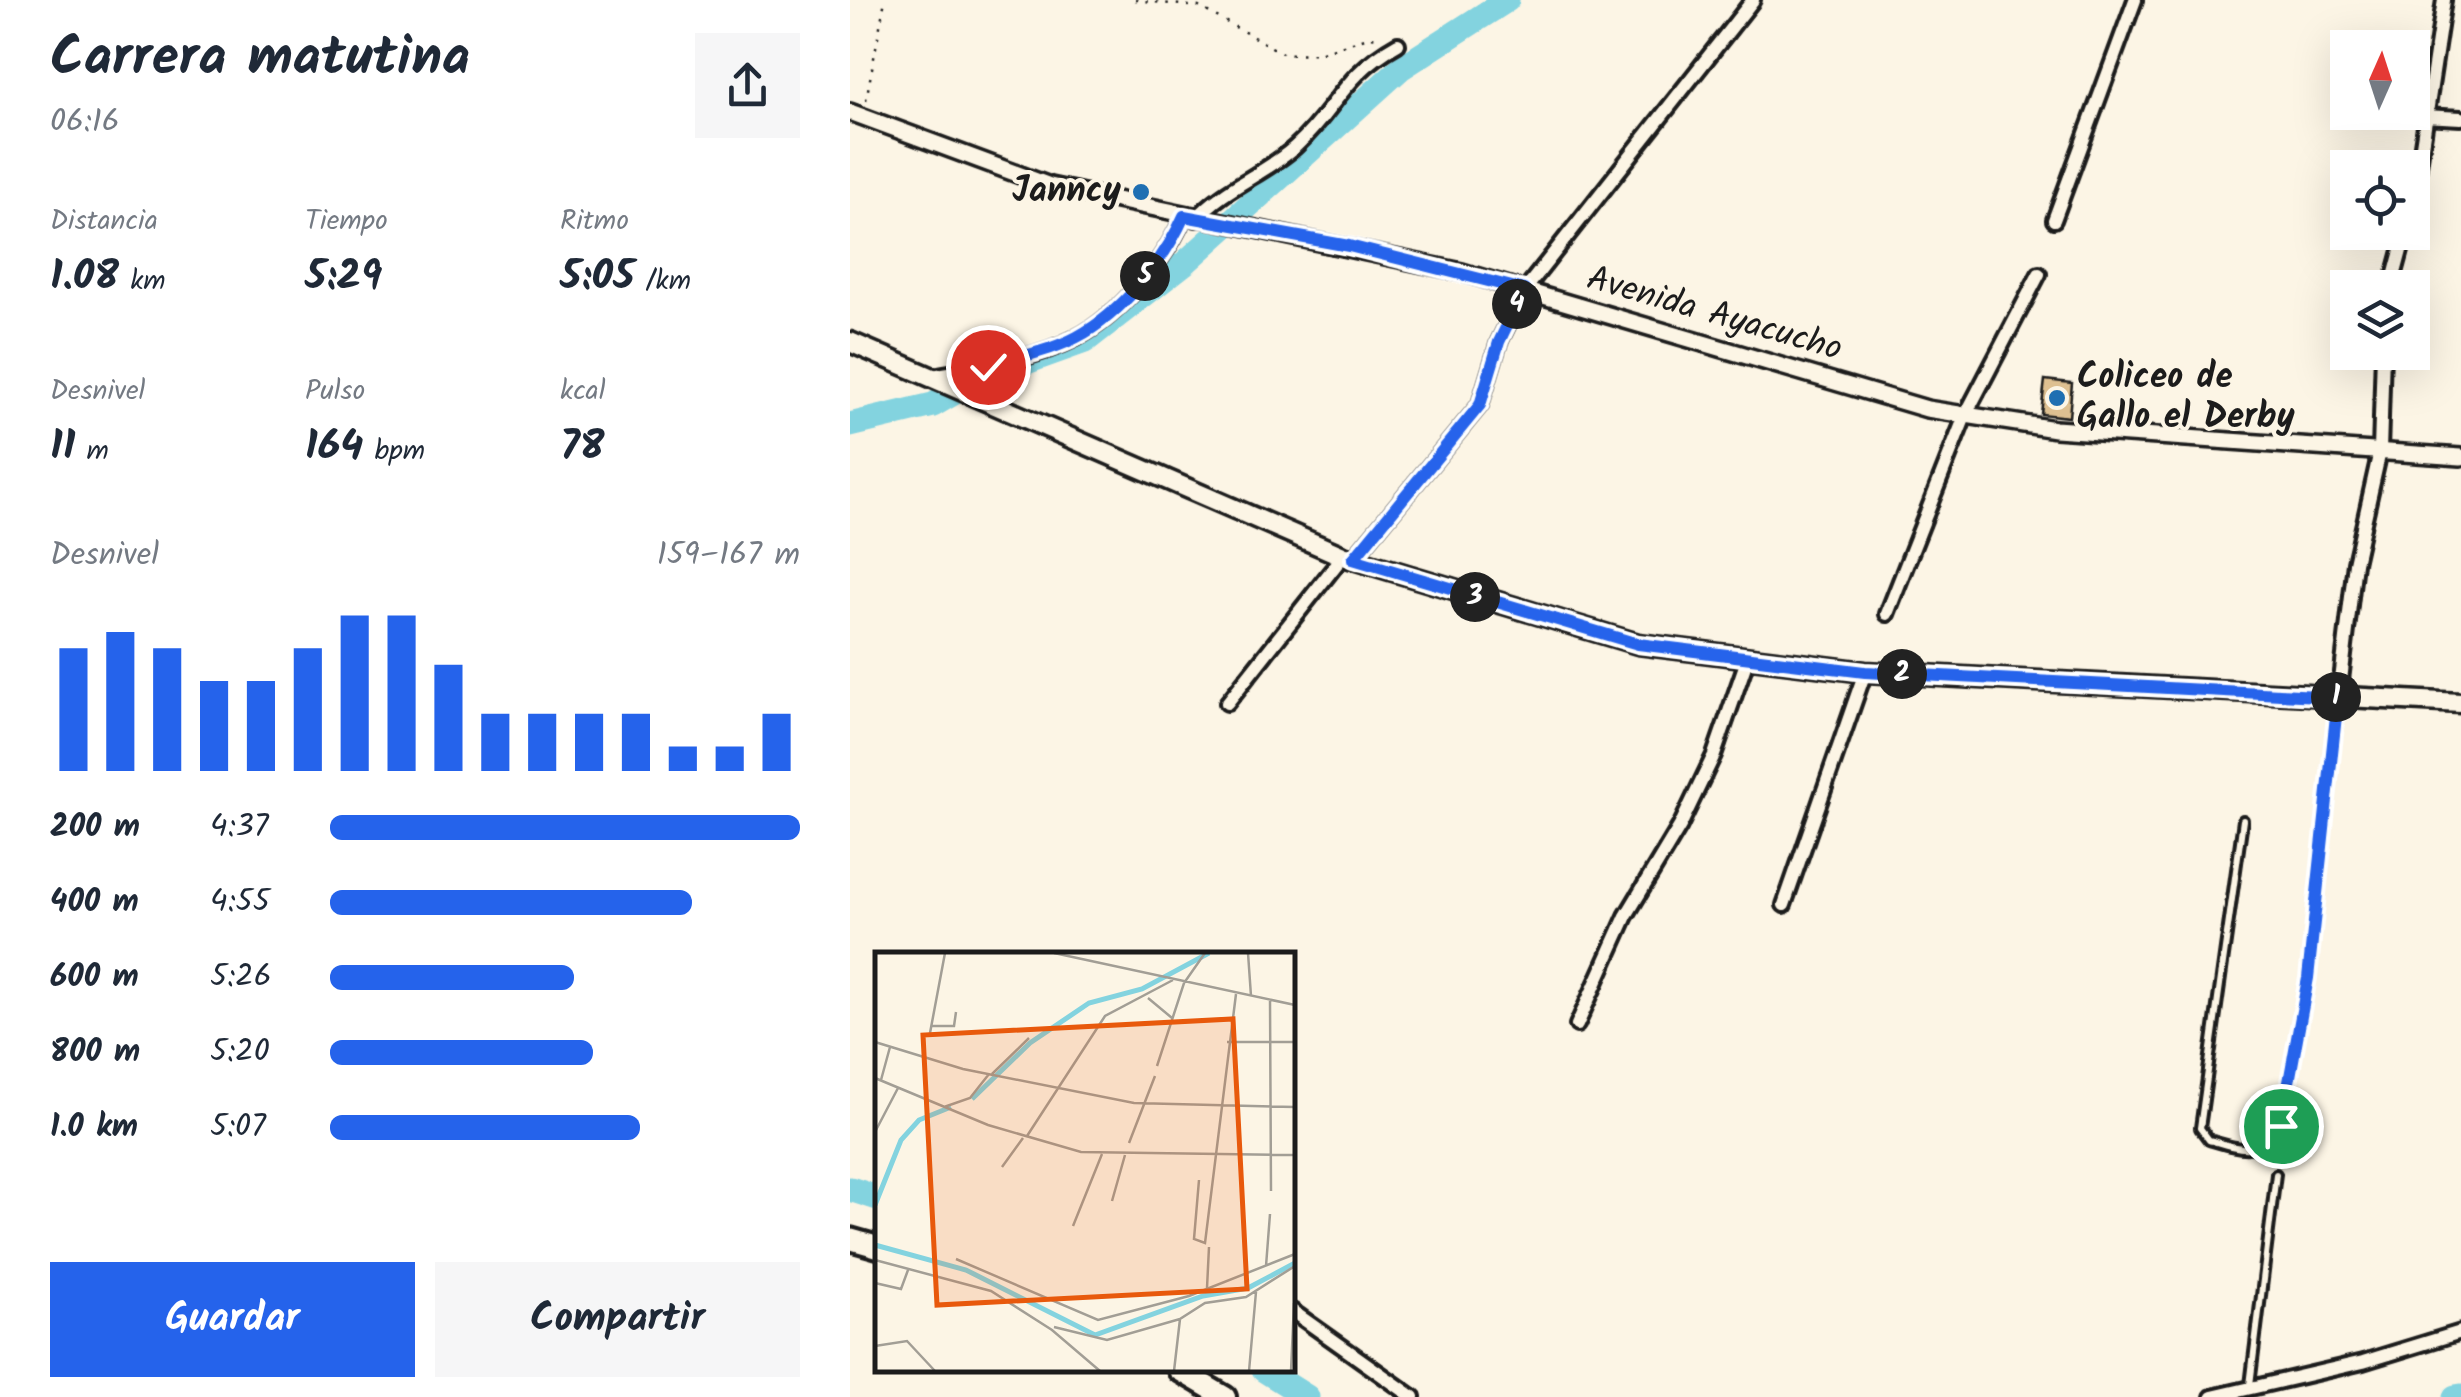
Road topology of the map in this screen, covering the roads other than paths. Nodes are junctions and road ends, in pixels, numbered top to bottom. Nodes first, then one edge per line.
1 (1753, 0) edge
2 (2135, 0) edge
3 (2444, 0) edge
4 (1398, 44) road end
5 (2430, 81) edge
6 (856, 114) edge
7 (2430, 116) edge
8 (2461, 118) edge
9 (1190, 218) junction
10 (2054, 220) dead end
11 (2039, 274) dead end
12 (1524, 290) junction
13 (850, 342) edge
14 (2382, 370) edge
15 (930, 380) junction
16 (1965, 416) junction
17 (2380, 451) junction
18 (2461, 457) edge
19 (1348, 557) junction
20 (1886, 614) dead end
21 (1748, 660) junction
22 (1865, 672) junction
23 (2338, 697) junction
24 (2461, 703) edge
25 (1227, 704) dead end
26 (2243, 820) dead end
27 (1784, 905) dead end
28 (1577, 1025) dead end
29 (2276, 1174) dead end
30 (850, 1239) edge
31 (875, 1246) edge
32 (1295, 1312) edge
33 (2461, 1332) edge
34 (1182, 1372) edge
35 (2250, 1384) junction
36 (1225, 1397) edge
37 (1413, 1397) edge
38 (2212, 1397) edge

1 - 12 street
2 - 10 street
3 - 5 street
4 - 9 street
6 - 9 street, Avenida Ayacucho
7 - 8 street
9 - 12 street, Avenida Ayacucho
9 - 15 street
11 - 16 street
12 - 16 street, Avenida Ayacucho
12 - 19 street
13 - 15 main road
14 - 17 street
15 - 19 main road
16 - 17 street, Avenida Ayacucho
16 - 20 street
17 - 18 street, Avenida Ayacucho
17 - 23 street
19 - 21 main road
19 - 25 street
21 - 22 main road
21 - 28 street
22 - 23 main road
22 - 27 street
23 - 24 main road
23 - 26 lane
29 - 35 lane
30 - 31 highway
32 - 37 street
33 - 35 street
34 - 36 highway
35 - 38 street

